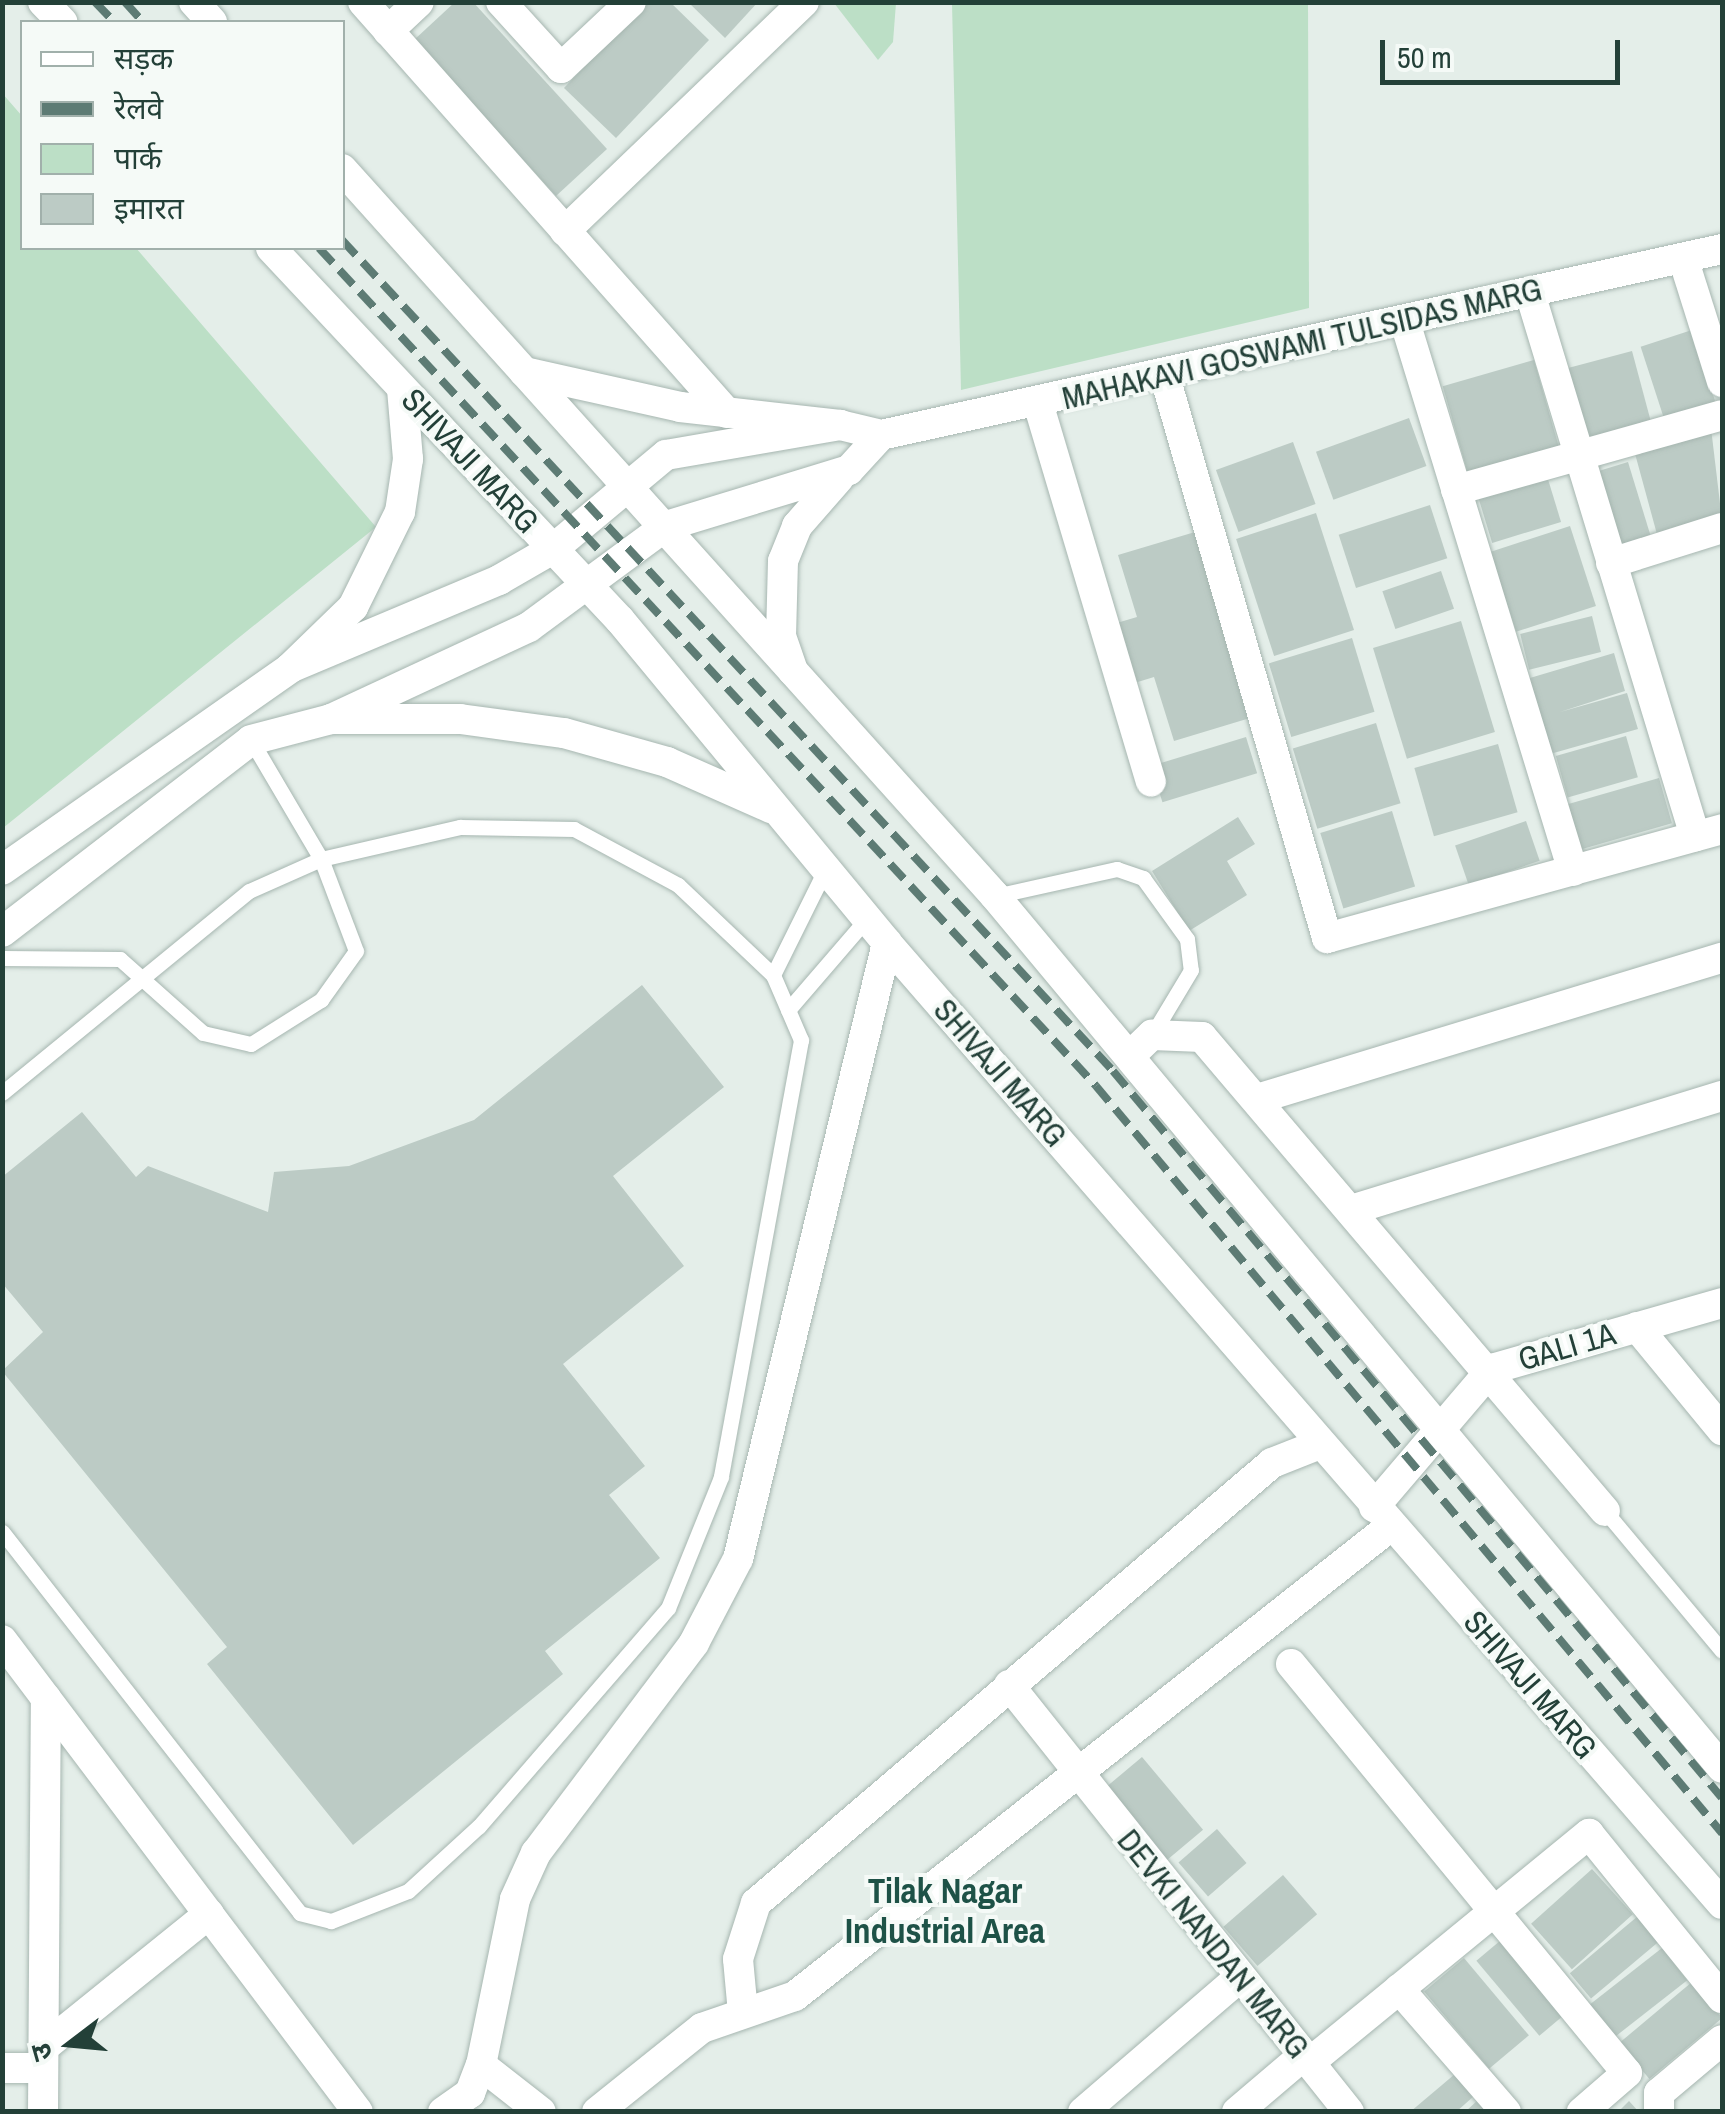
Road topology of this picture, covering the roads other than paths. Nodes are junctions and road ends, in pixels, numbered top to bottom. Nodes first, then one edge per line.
1 (363, 2) edge
2 (419, 2) edge
3 (501, 2) edge
4 (631, 2) edge
5 (804, 2) edge
6 (388, 31) junction
7 (345, 171) edge
8 (565, 230) junction
9 (1722, 248) edge
10 (273, 250) edge
11 (1683, 258) junction
12 (1530, 293) junction
13 (1406, 322) junction
14 (524, 372) junction
15 (1165, 377) junction
16 (1722, 382) edge
17 (402, 389) junction
18 (1038, 403) junction
19 (727, 413) junction
20 (1722, 415) edge
21 (840, 425) junction
22 (881, 435) junction
23 (1576, 455) junction
24 (849, 470) junction
25 (622, 482) junction
26 (1456, 490) junction
27 (666, 526) junction
28 (1722, 528) edge
29 (553, 549) junction
30 (1611, 562) junction
31 (585, 587) junction
32 (290, 668) junction
33 (794, 673) junction
34 (331, 718) junction
35 (251, 740) junction
36 (1150, 782) dead end
37 (778, 812) junction
38 (1709, 833) edge
39 (321, 859) junction
40 (826, 868) junction
41 (2, 870) edge
42 (1573, 870) junction
43 (995, 896) junction
44 (867, 918) junction
45 (2, 932) edge
46 (888, 942) junction
47 (2, 958) edge
48 (1722, 958) edge
49 (773, 975) junction
50 (144, 976) junction
51 (788, 1010) junction
52 (1142, 1044) junction
53 (2, 1093) edge
54 (1722, 1096) edge
55 (1260, 1098) junction
56 (1354, 1209) junction
57 (1722, 1302) edge
58 (1636, 1327) junction
59 (1492, 1368) junction
60 (1435, 1430) junction
61 (1722, 1430) edge
62 (1320, 1444) junction
63 (1605, 1511) joint
64 (1383, 1516) junction
65 (2, 1532) edge
66 (2, 1640) edge
67 (1722, 1651) edge
68 (1291, 1664) dead end
69 (1009, 1685) junction
70 (46, 1698) junction
71 (1722, 1768) edge
72 (1078, 1776) junction
73 (1722, 1904) edge
74 (1495, 1911) junction
75 (208, 1914) junction
76 (1240, 1976) junction
77 (1399, 1989) junction
78 (1722, 1998) edge
79 (744, 2013) junction
80 (1722, 2040) edge
81 (44, 2057) junction
82 (1306, 2059) junction
83 (481, 2065) junction
84 (2, 2068) edge
85 (456, 2109) edge
86 (43, 2112) edge
87 (358, 2112) edge
88 (541, 2112) edge
89 (597, 2112) edge
90 (1083, 2112) edge
91 (1237, 2112) edge
92 (1349, 2112) edge
93 (1506, 2112) edge
94 (1582, 2112) edge
95 (1659, 2112) edge

1 - 6 street
2 - 6 street
3 - 4 street
5 - 8 street
6 - 8 street
7 - 14 street
8 - 19 street
9 - 11 street, MAHAKAVI GOSWAMI TULSIDAS MARG
10 - 17 street, SHIVAJI MARG
11 - 12 street, MAHAKAVI GOSWAMI TULSIDAS MARG
11 - 16 street
12 - 13 street, MAHAKAVI GOSWAMI TULSIDAS MARG
12 - 23 street
13 - 15 street, MAHAKAVI GOSWAMI TULSIDAS MARG
13 - 26 street
14 - 19 street
14 - 25 street
15 - 18 street, MAHAKAVI GOSWAMI TULSIDAS MARG
15 - 42 street
17 - 29 street, SHIVAJI MARG
17 - 32 street
18 - 22 street, MAHAKAVI GOSWAMI TULSIDAS MARG
18 - 36 street
19 - 21 street
20 - 23 street
21 - 22 street, MAHAKAVI GOSWAMI TULSIDAS MARG
21 - 25 street, MAHAKAVI GOSWAMI TULSIDAS MARG
22 - 24 street
23 - 26 street
23 - 30 street
24 - 27 street
24 - 33 street
25 - 27 street
25 - 29 street, MAHAKAVI GOSWAMI TULSIDAS MARG
26 - 42 street
27 - 31 street
27 - 33 street
28 - 30 street
29 - 31 street, SHIVAJI MARG
29 - 32 street, MAHAKAVI GOSWAMI TULSIDAS MARG
30 - 38 street
31 - 34 street
31 - 37 street, SHIVAJI MARG
32 - 41 street
33 - 43 street
34 - 35 street
34 - 37 street
35 - 39 lane
35 - 45 street
37 - 40 street, SHIVAJI MARG
38 - 42 street
39 - 49 lane
39 - 50 lane
39 - 50 lane
40 - 44 street, SHIVAJI MARG
40 - 49 lane
43 - 52 street
43 - 52 lane
44 - 46 street, SHIVAJI MARG
44 - 51 lane
46 - 62 street, SHIVAJI MARG
46 - 83 street
47 - 50 lane
48 - 55 street
49 - 51 lane
50 - 53 lane
51 - 65 lane
52 - 55 street
52 - 60 street
54 - 56 street
55 - 56 street
56 - 59 street
57 - 58 street, GALI 1A
58 - 59 street, GALI 1A
58 - 61 street
59 - 60 street, GALI 1A
59 - 63 street
60 - 64 street, GALI 1A
60 - 71 street
62 - 64 street, SHIVAJI MARG
62 - 69 street
63 - 67 lane
64 - 72 street, GALI 1A
64 - 73 street, SHIVAJI MARG
66 - 70 street
68 - 74 street
69 - 72 street, DEVKI NANDAN MARG
69 - 79 street
70 - 75 street
70 - 81 street
72 - 76 street, DEVKI NANDAN MARG
72 - 79 street, GALI 1A
74 - 77 street
74 - 78 street
74 - 94 street
75 - 81 street
75 - 87 street
76 - 82 street, DEVKI NANDAN MARG
76 - 90 street
77 - 82 street
77 - 93 street
79 - 89 street, GALI 1A
80 - 95 street
81 - 84 street
81 - 86 street
82 - 91 street
82 - 92 street, DEVKI NANDAN MARG
83 - 85 street
83 - 88 street

